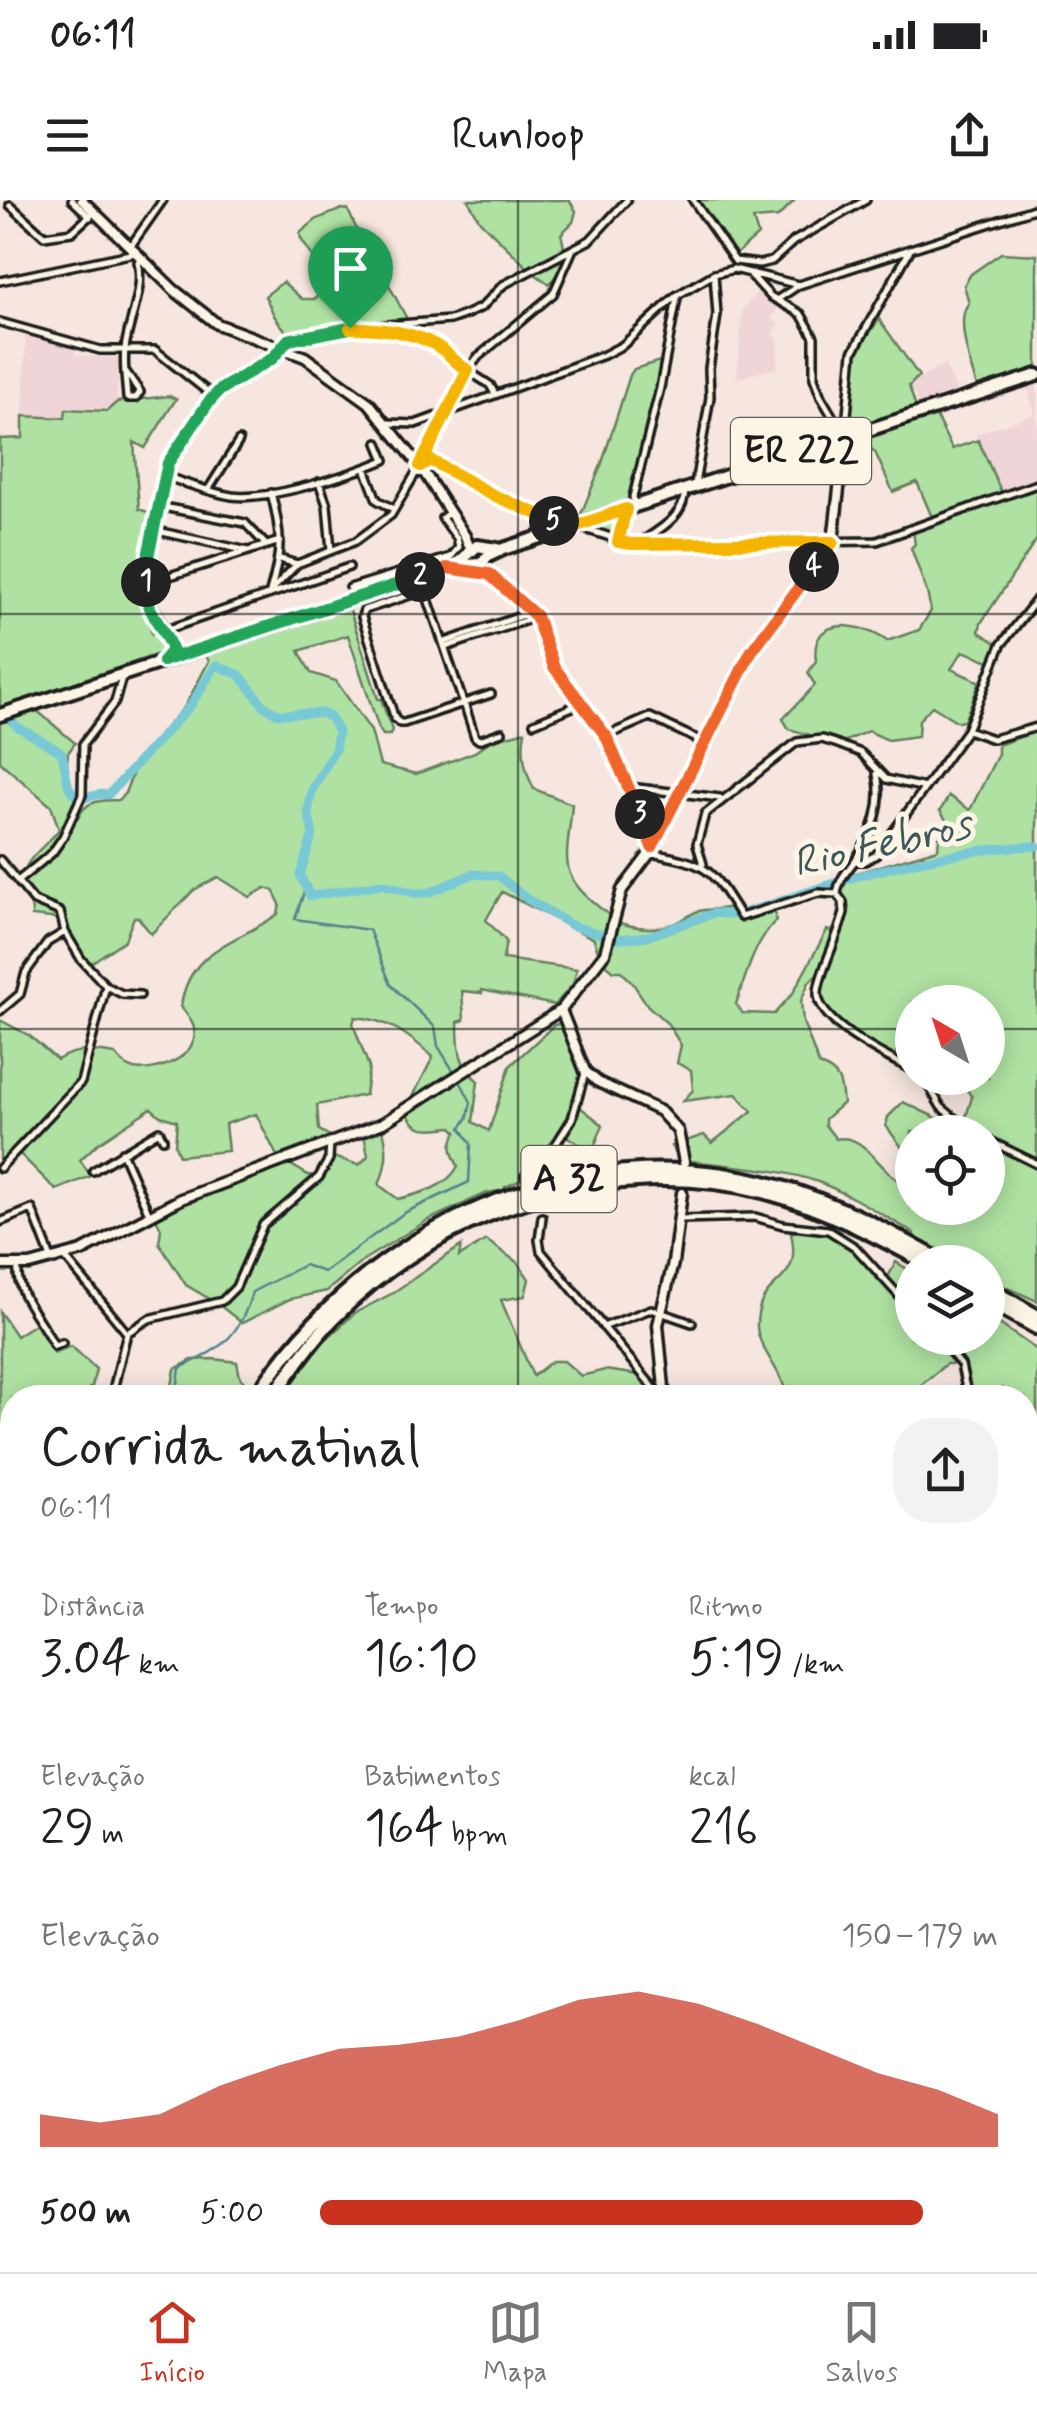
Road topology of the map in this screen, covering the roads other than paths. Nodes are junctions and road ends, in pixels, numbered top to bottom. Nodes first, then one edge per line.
1 (72, 200) edge
2 (82, 200) edge
3 (163, 200) edge
4 (627, 200) edge
5 (693, 200) edge
6 (866, 200) edge
7 (10, 205) dead end
8 (1037, 208) edge
9 (92, 214) junction
10 (573, 249) junction
11 (910, 249) junction
12 (135, 252) junction
13 (735, 261) junction
14 (734, 269) junction
15 (750, 273) junction
16 (714, 274) junction
17 (0, 282) edge
18 (799, 286) junction
19 (678, 295) junction
20 (778, 299) junction
21 (0, 322) edge
22 (413, 324) junction
23 (376, 328) junction
24 (411, 337) junction
25 (280, 348) junction
26 (124, 352) junction
27 (468, 370) junction
28 (126, 372) junction
29 (1037, 374) edge
30 (496, 394) junction
31 (213, 396) junction
32 (448, 413) junction
33 (388, 422) junction
34 (845, 436) junction
35 (239, 441) dead end
36 (378, 444) dead end
37 (420, 466) junction
38 (365, 468) junction
39 (164, 476) junction
40 (318, 482) junction
41 (1037, 484) edge
42 (690, 488) junction
43 (208, 490) junction
44 (271, 493) junction
45 (158, 506) junction
46 (630, 507) junction
47 (394, 509) junction
48 (450, 512) junction
49 (571, 528) junction
50 (153, 530) junction
51 (280, 541) junction
52 (618, 542) junction
53 (833, 542) junction
54 (639, 544) junction
55 (266, 546) junction
56 (232, 547) junction
57 (330, 550) junction
58 (249, 551) junction
59 (479, 555) junction
60 (234, 556) junction
61 (280, 560) junction
62 (297, 564) junction
63 (348, 566) dead end
64 (450, 567) junction
65 (148, 573) junction
66 (489, 574) junction
67 (157, 580) junction
68 (350, 588) dead end
69 (144, 589) junction
70 (269, 594) junction
71 (1037, 599) edge
72 (534, 615) junction
73 (166, 630) junction
74 (445, 645) junction
75 (163, 661) junction
76 (122, 674) junction
77 (491, 694) dead end
78 (464, 703) junction
79 (583, 703) junction
80 (0, 714) edge
81 (534, 723) dead end
82 (1037, 727) edge
83 (966, 730) junction
84 (502, 732) dead end
85 (606, 736) junction
86 (706, 743) junction
87 (876, 772) junction
88 (630, 788) junction
89 (925, 788) junction
90 (680, 794) junction
91 (723, 798) junction
92 (651, 850) junction
93 (0, 860) edge
94 (854, 861) junction
95 (703, 864) junction
96 (19, 880) junction
97 (837, 894) junction
98 (66, 932) junction
99 (106, 986) junction
100 (140, 995) dead end
101 (561, 1010) junction
102 (0, 1011) edge
103 (895, 1062) edge
104 (585, 1072) junction
105 (934, 1095) edge
106 (951, 1115) edge
107 (163, 1139) dead end
108 (330, 1143) junction
109 (1005, 1148) edge
110 (122, 1152) junction
111 (684, 1162) dead end
112 (1037, 1164) edge
113 (0, 1168) edge
114 (92, 1171) dead end
115 (525, 1176) dead end
116 (682, 1193) dead end
117 (150, 1215) junction
118 (542, 1217) dead end
119 (680, 1219) junction
120 (0, 1222) edge
121 (911, 1245) edge
122 (895, 1247) edge
123 (64, 1256) junction
124 (52, 1259) junction
125 (0, 1265) edge
126 (18, 1266) junction
127 (895, 1292) edge
128 (1005, 1298) edge
129 (1005, 1310) edge
130 (660, 1311) junction
131 (1037, 1316) edge
132 (692, 1322) dead end
133 (603, 1327) junction
134 (1037, 1328) edge
135 (128, 1333) junction
136 (62, 1343) dead end
137 (952, 1355) edge
138 (114, 1385) edge
139 (265, 1385) edge
140 (282, 1385) edge
141 (652, 1385) edge
142 (662, 1385) edge
143 (965, 1385) edge

1 - 9 street
2 - 9 street
3 - 12 street
4 - 10 street
5 - 13 street
6 - 13 street
7 - 9 street
8 - 11 street
9 - 12 street
10 - 22 street
10 - 27 street
11 - 18 street
11 - 34 street
12 - 17 street
12 - 25 street
12 - 26 street
13 - 14 street
14 - 15 street
14 - 16 street
15 - 18 street
15 - 20 street
16 - 19 street
16 - 42 street
18 - 20 street
19 - 30 street
19 - 46 street
20 - 34 street
21 - 26 street
22 - 23 street
22 - 24 street
23 - 24 street
23 - 25 street
24 - 27 street
25 - 31 street
25 - 33 street
26 - 28 street
26 - 31 street
27 - 30 street
27 - 32 street
28 - 28 street
29 - 34 main road, ER 222
30 - 32 street
31 - 39 street
32 - 33 street
32 - 37 street
33 - 37 street
34 - 42 main road, ER 222
34 - 53 street
35 - 43 street
36 - 38 street
37 - 47 street
37 - 48 street
37 - 49 street
38 - 40 street
38 - 47 street
39 - 43 street
39 - 45 street
40 - 44 street
40 - 57 street
41 - 53 street
42 - 46 main road, ER 222
42 - 54 street
43 - 44 street
44 - 51 street
45 - 50 street
45 - 55 street
46 - 49 main road, ER 222
46 - 52 street
47 - 57 street
48 - 59 street
48 - 68 street
49 - 52 street
49 - 59 main road, ER 222
50 - 56 street
50 - 65 street
51 - 55 street
51 - 61 street
52 - 54 street
53 - 54 street
53 - 86 street
55 - 58 street
56 - 58 street
56 - 60 street
57 - 62 street
58 - 60 street
59 - 64 main road, ER 222
59 - 66 street
60 - 67 street
61 - 62 street
61 - 70 street
62 - 70 street
63 - 70 street
64 - 66 street
64 - 75 main road, ER 222
65 - 67 street
65 - 69 street
66 - 72 street
67 - 69 street
69 - 73 street
70 - 73 street
71 - 83 street
72 - 74 street
72 - 79 street
73 - 75 street
74 - 78 street
74 - 78 street
75 - 76 main road, ER 222
76 - 80 main road, ER 222
76 - 96 street
77 - 78 street
78 - 84 street
79 - 81 street
79 - 85 street
82 - 83 street
83 - 89 street
85 - 86 street
85 - 88 street
86 - 90 street
87 - 89 street
87 - 91 street
87 - 94 street
88 - 90 street
88 - 92 street
89 - 94 street
90 - 91 street
90 - 92 street
91 - 95 street
92 - 95 street
92 - 101 street
93 - 96 street
94 - 97 street
95 - 97 street
96 - 98 street
97 - 103 street
98 - 99 street
98 - 102 street
99 - 100 street
99 - 113 street
101 - 104 street
101 - 108 street
104 - 111 street
104 - 115 street
105 - 106 street
107 - 110 street
108 - 117 street
108 - 135 street
109 - 112 street
110 - 114 street
110 - 117 street
116 - 119 street
117 - 123 street
118 - 133 street
119 - 127 street
119 - 130 street
120 - 124 street
121 - 139 highway, A 32
122 - 140 highway, A 32
123 - 124 street
123 - 135 street
124 - 126 street
125 - 126 street
126 - 136 street
128 - 131 highway
129 - 134 highway
130 - 132 street
130 - 133 street
130 - 142 street
133 - 141 street
135 - 138 street
137 - 143 street

